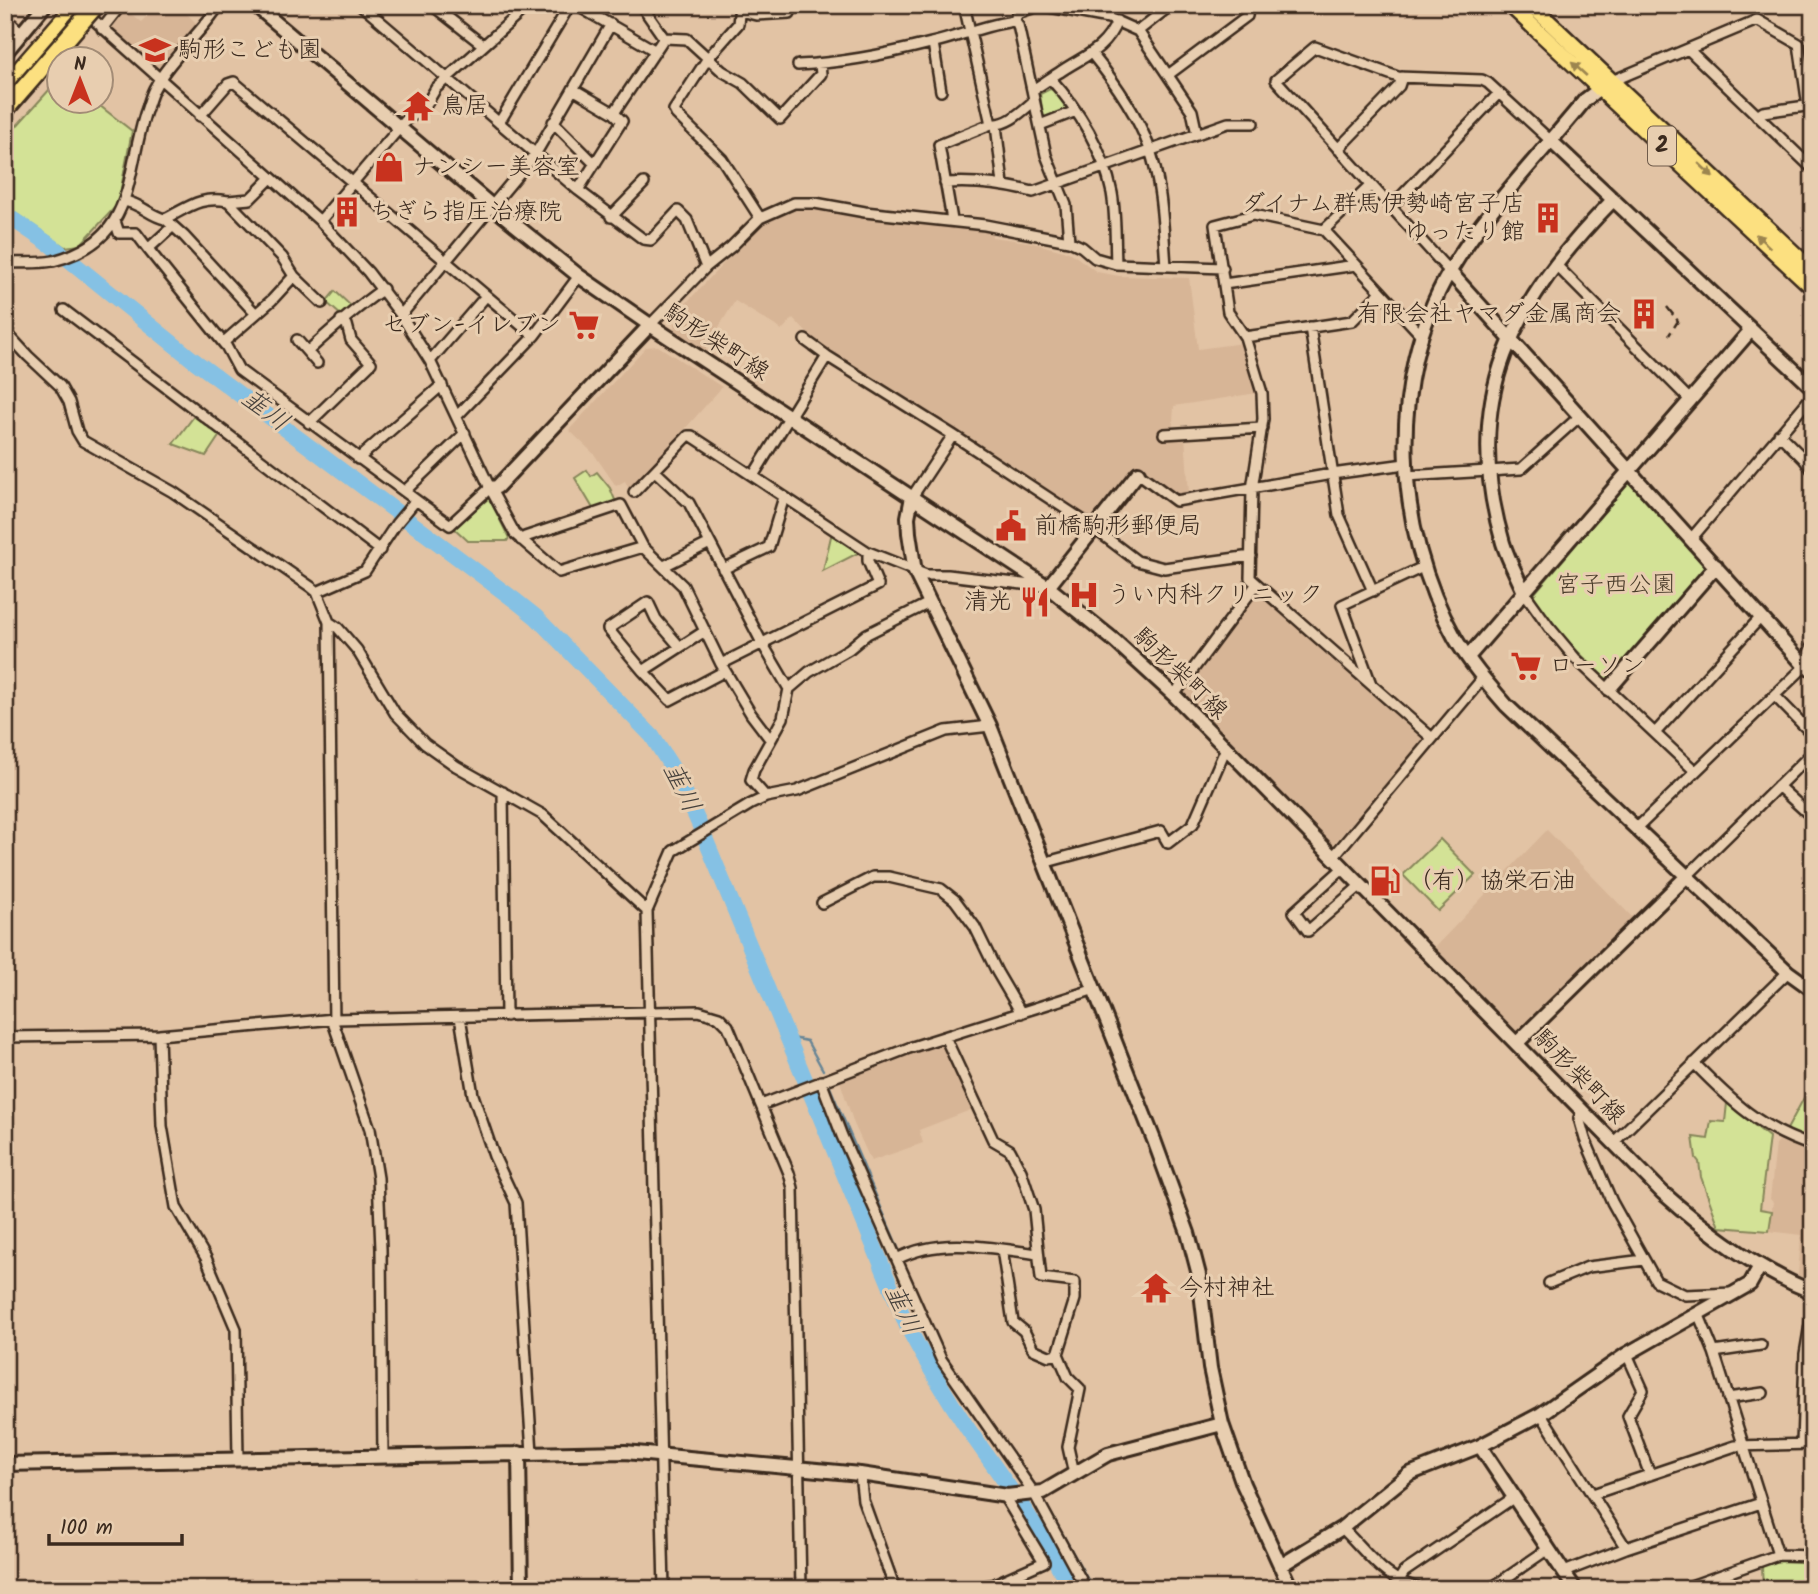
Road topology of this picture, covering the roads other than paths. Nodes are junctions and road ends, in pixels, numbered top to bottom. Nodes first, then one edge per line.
1 (45, 5) edge
2 (77, 5) edge
3 (96, 5) edge
4 (121, 5) edge
5 (219, 5) edge
6 (255, 5) edge
7 (432, 5) edge
8 (529, 5) edge
9 (570, 5) edge
10 (576, 5) edge
11 (641, 5) edge
12 (964, 5) edge
13 (1171, 5) edge
14 (1245, 5) edge
15 (1510, 5) edge
16 (1531, 5) edge
17 (364, 6) edge
18 (1055, 6) edge
19 (740, 8) edge
20 (790, 13) dead end
21 (5, 17) edge
22 (1015, 21) junction
23 (1117, 21) junction
24 (611, 24) junction
25 (102, 29) junction
26 (1138, 31) junction
27 (970, 32) junction
28 (23, 34) junction
29 (664, 38) junction
30 (933, 43) junction
31 (483, 45) junction
32 (1688, 49) junction
33 (654, 50) junction
34 (5, 54) edge
35 (1092, 54) junction
36 (708, 58) junction
37 (820, 64) junction
38 (798, 65) dead end
39 (1168, 75) junction
40 (1402, 77) junction
41 (446, 79) junction
42 (1051, 79) junction
43 (160, 80) junction
44 (1606, 84) junction
45 (5, 87) edge
46 (573, 89) junction
47 (1032, 90) junction
48 (941, 91) dead end
49 (1499, 93) junction
50 (1034, 102) junction
51 (1811, 105) edge
52 (5, 110) edge
53 (1076, 111) junction
54 (614, 113) junction
55 (200, 116) junction
56 (1757, 116) junction
57 (552, 122) junction
58 (499, 123) junction
59 (1254, 123) dead end
60 (994, 125) junction
61 (1041, 125) junction
62 (400, 128) junction
63 (1197, 134) junction
64 (1551, 142) junction
65 (1149, 149) junction
66 (1338, 149) junction
67 (536, 153) junction
68 (595, 164) junction
69 (1104, 169) junction
70 (1813, 169) edge
71 (271, 178) junction
72 (353, 182) junction
73 (644, 183) dead end
74 (945, 183) junction
75 (1003, 184) junction
76 (1058, 185) junction
77 (1371, 185) junction
78 (578, 190) junction
79 (1613, 200) junction
80 (124, 201) junction
81 (228, 201) junction
82 (492, 206) junction
83 (1391, 206) junction
84 (611, 217) junction
85 (760, 218) junction
86 (952, 220) junction
87 (320, 221) junction
88 (115, 222) junction
89 (169, 223) junction
90 (1324, 230) junction
91 (1069, 241) junction
92 (148, 250) junction
93 (446, 262) junction
94 (5, 263) edge
95 (1116, 264) junction
96 (1555, 264) junction
97 (1356, 265) junction
98 (1166, 266) junction
99 (706, 267) junction
100 (1223, 268) junction
101 (1813, 271) edge
102 (1450, 272) junction
103 (294, 276) junction
104 (579, 276) junction
105 (1224, 284) junction
106 (1813, 288) edge
107 (383, 289) junction
108 (1381, 292) junction
109 (486, 296) junction
110 (321, 303) dead end
111 (64, 310) dead end
112 (255, 313) junction
113 (401, 314) junction
114 (341, 320) junction
115 (650, 325) junction
116 (1310, 327) junction
117 (1751, 330) junction
118 (5, 331) edge
119 (1422, 336) junction
120 (534, 337) junction
121 (1245, 337) junction
122 (1510, 339) junction
123 (297, 340) dead end
124 (805, 340) dead end
125 (225, 345) junction
126 (308, 351) junction
127 (827, 356) junction
128 (430, 361) junction
129 (317, 363) dead end
130 (442, 385) junction
131 (1813, 388) edge
132 (1813, 395) edge
133 (1691, 401) junction
134 (457, 416) junction
135 (1580, 416) junction
136 (791, 417) junction
137 (309, 423) junction
138 (1262, 428) junction
139 (465, 433) junction
140 (1164, 434) dead end
141 (1779, 434) junction
142 (953, 435) junction
143 (358, 459) junction
144 (1406, 470) junction
145 (656, 471) junction
146 (1488, 471) junction
147 (1630, 471) junction
148 (1813, 471) edge
149 (1138, 473) joint
150 (1332, 474) junction
151 (752, 476) junction
152 (490, 488) junction
153 (1252, 489) junction
154 (405, 491) junction
155 (634, 492) dead end
156 (912, 497) junction
157 (784, 498) junction
158 (413, 503) junction
159 (1093, 529) junction
160 (1691, 539) junction
161 (521, 540) junction
162 (710, 542) junction
163 (643, 547) junction
164 (380, 550) junction
165 (868, 552) junction
166 (1251, 556) junction
167 (664, 566) junction
168 (1423, 566) junction
169 (1716, 566) junction
170 (723, 569) junction
171 (915, 572) junction
172 (1256, 585) junction
173 (1048, 587) junction
174 (1373, 591) junction
175 (317, 592) junction
176 (1524, 592) junction
177 (929, 603) junction
178 (1761, 617) junction
179 (329, 622) junction
180 (705, 631) junction
181 (762, 643) junction
182 (1813, 644) edge
183 (680, 647) junction
184 (1468, 657) junction
185 (723, 667) junction
186 (1808, 668) edge
187 (643, 671) junction
188 (1483, 678) junction
189 (1372, 686) junction
190 (789, 689) junction
191 (1609, 689) junction
192 (1174, 695) junction
193 (1775, 696) junction
194 (990, 726) junction
195 (1655, 733) junction
196 (1813, 735) edge
197 (1432, 738) junction
198 (770, 739) junction
199 (1226, 748) junction
200 (1813, 752) edge
201 (1695, 771) junction
202 (1779, 786) junction
203 (503, 792) junction
204 (766, 797) junction
205 (1813, 818) edge
206 (1636, 829) junction
207 (1333, 857) junction
208 (1043, 863) junction
209 (1343, 868) junction
210 (1687, 876) junction
211 (1361, 885) junction
212 (822, 903) dead end
213 (647, 911) junction
214 (1788, 972) junction
215 (1810, 984) edge
216 (1092, 990) junction
217 (648, 1012) junction
218 (1021, 1013) junction
219 (506, 1016) junction
220 (460, 1017) junction
221 (335, 1019) junction
222 (159, 1035) junction
223 (5, 1037) edge
224 (945, 1038) junction
225 (1517, 1043) junction
226 (1694, 1063) junction
227 (819, 1082) junction
228 (761, 1105) junction
229 (1582, 1112) junction
230 (1613, 1143) junction
231 (1813, 1146) edge
232 (1002, 1249) junction
233 (1038, 1254) junction
234 (897, 1259) junction
235 (1644, 1260) junction
236 (1760, 1266) junction
237 (1549, 1283) dead end
238 (1813, 1292) edge
239 (1734, 1293) junction
240 (1813, 1307) edge
241 (1698, 1313) junction
242 (1761, 1345) dead end
243 (1714, 1352) junction
244 (1058, 1354) junction
245 (1628, 1354) junction
246 (1763, 1393) dead end
247 (1728, 1398) junction
248 (1541, 1414) junction
249 (1222, 1424) junction
250 (1802, 1444) junction
251 (1813, 1444) edge
252 (1743, 1445) junction
253 (1480, 1446) junction
254 (525, 1453) junction
255 (662, 1455) junction
256 (383, 1456) junction
257 (238, 1460) junction
258 (5, 1464) edge
259 (799, 1468) junction
260 (860, 1474) junction
261 (1074, 1474) junction
262 (1650, 1475) junction
263 (1032, 1493) junction
264 (1593, 1494) junction
265 (1005, 1496) junction
266 (1513, 1498) junction
267 (1761, 1503) junction
268 (1342, 1528) junction
269 (1626, 1548) junction
270 (1548, 1549) junction
271 (1778, 1555) junction
272 (1813, 1556) edge
273 (1280, 1566) junction
274 (1564, 1572) junction
275 (1399, 1580) junction
276 (521, 1589) edge
277 (664, 1589) edge
278 (801, 1589) edge
279 (897, 1589) edge
280 (966, 1589) edge
281 (1086, 1589) edge
282 (1291, 1589) edge
283 (1423, 1589) edge
284 (1490, 1589) edge
285 (1574, 1589) edge
286 (1682, 1589) edge

1 - 28 street
2 - 25 street
2 - 45 highway
3 - 52 highway, bridge
4 - 25 street
5 - 43 street
6 - 62 street, 駒形柴町線
7 - 31 street
8 - 31 street
9 - 58 street
10 - 24 street
11 - 29 street
12 - 27 street
13 - 26 street
14 - 39 street
44 -> 15 main road, 2
16 - 44 main road, 2
17 - 41 street
18 - 22 street
18 - 23 street
19 - 20 street
19 - 36 street
21 - 28 street
22 - 27 street
22 - 47 street
23 - 26 street
23 - 35 street
24 - 33 street
24 - 46 street
25 - 43 street
26 - 39 street
27 - 30 street
27 - 60 street
28 - 34 street
29 - 33 street
29 - 36 street
30 - 37 street
30 - 48 street
31 - 41 street
32 - 44 street
32 - 51 street
32 - 56 street
33 - 54 street
35 - 42 street
35 - 65 street
36 - 37 street
36 - 85 street
37 - 38 street
39 - 63 street
40 - 49 street
40 - 66 street
40 - 66 street
41 - 58 street
41 - 62 street
42 - 47 street
42 - 53 street
43 - 55 street
43 - 80 street
44 - 64 street
44 -> 101 main road, 2
106 -> 44 main road, 2
46 - 54 street
46 - 57 street
47 - 50 street
49 - 64 street
49 - 83 street
50 - 60 street
50 - 61 street
51 - 56 street
53 - 61 street
53 - 69 street
54 - 68 street
55 - 71 street
55 - 72 street
56 - 70 street
57 - 67 street
57 - 68 street
58 - 67 street
59 - 63 street
60 - 74 street
60 - 75 street
61 - 76 street
62 - 72 street
62 - 82 street, 駒形柴町線
63 - 65 street
64 - 79 street
64 - 102 street
65 - 69 street
65 - 98 street
66 - 77 street
67 - 78 street
67 - 82 street
68 - 78 street
69 - 76 street
69 - 95 street
71 - 81 street
71 - 87 street
72 - 87 street
72 - 93 street
73 - 84 street
74 - 75 street
74 - 86 street
75 - 76 street
76 - 91 street
77 - 83 street
77 - 90 street
78 - 84 street
79 - 96 street
79 - 117 street
80 - 88 street
80 - 89 street
81 - 89 street
81 - 103 street
82 - 93 street
82 - 104 street, 駒形柴町線
83 - 102 street
84 - 99 street
85 - 86 street
85 - 99 street
86 - 91 street
87 - 107 street
88 - 92 street
88 - 94 street
89 - 92 street
89 - 112 street
90 - 97 street
90 - 100 street
91 - 95 street
92 - 125 street
93 - 109 street
93 - 113 street
95 - 98 street
96 - 122 street
96 - 133 street
97 - 105 street
97 - 108 street
98 - 100 street
99 - 115 street
100 - 105 street
102 - 119 street
102 - 122 street
103 - 110 street
103 - 112 street
104 - 115 street, 駒形柴町線
104 - 120 street
105 - 121 street
107 - 113 street
107 - 114 street
108 - 116 street
108 - 119 street
109 - 120 street
109 - 128 street
111 - 164 street
112 - 125 street
113 - 128 street
114 - 126 street
114 - 137 street
115 - 136 street, 駒形柴町線
115 - 152 street
116 - 121 street
116 - 150 street
117 - 131 street
117 - 133 street
118 - 175 street
119 - 144 street
120 - 134 street
121 - 138 street
122 - 135 street
122 - 146 street
123 - 126 street
124 - 127 street
125 - 137 street
126 - 129 street
127 - 136 street
127 - 142 street
128 - 130 street
130 - 134 street
130 - 143 street
132 - 141 street
133 - 147 street
134 - 139 street
135 - 146 street
135 - 147 street
136 - 151 street
136 - 156 street, 駒形柴町線
137 - 143 street
138 - 140 street
138 - 153 street
139 - 152 street
139 - 154 street
141 - 148 street
141 - 160 street
142 - 156 street
142 - 159 street
143 - 154 street
144 - 146 street
144 - 150 street
144 - 168 street
145 - 151 street
145 - 155 street
145 - 162 street
146 - 176 street
147 - 160 street
147 - 176 street
149 - 153 street
149 - 159 street
150 - 153 street
150 - 174 street
151 - 157 street
152 - 158 street
152 - 161 street
153 - 166 street
154 - 158 street
156 - 171 street
156 - 173 street, 駒形柴町線
157 - 165 street
157 - 170 street
158 - 164 street
159 - 166 street
159 - 173 street
160 - 169 street
161 - 163 street
161 - 163 street
162 - 167 street
162 - 170 street
163 - 167 street
164 - 175 street
165 - 171 street
165 - 181 street
166 - 172 street
167 - 180 street
168 - 174 street
168 - 184 street
169 - 178 street
169 - 191 street
170 - 181 street
171 - 173 street
171 - 177 street
172 - 189 street
172 - 192 street
173 - 192 street, 駒形柴町線
174 - 189 street
175 - 179 street
176 - 184 street
176 - 191 street
177 - 190 street
177 - 194 street
178 - 186 street
178 - 195 street
179 - 203 street
179 - 221 street
180 - 183 street
180 - 185 street
181 - 185 street
181 - 190 street
182 - 186 street
183 - 187 street
183 - 187 street
184 - 188 street
185 - 187 street
185 - 198 street
186 - 193 street
188 - 197 street
188 - 206 street
189 - 197 street
190 - 198 street
191 - 195 street
192 - 199 street, 駒形柴町線
193 - 196 street
193 - 201 street
194 - 204 street
194 - 208 street
195 - 201 street
197 - 207 street
198 - 204 street
199 - 207 street, 駒形柴町線
199 - 208 street
200 - 202 street
201 - 206 street
202 - 205 street
202 - 210 street
203 - 213 street
203 - 219 street
204 - 213 street
206 - 210 street
207 - 209 street, 駒形柴町線
208 - 216 street
209 - 211 street, 駒形柴町線
209 - 211 street
210 - 214 street
210 - 225 street
211 - 225 street, 駒形柴町線
212 - 218 street
213 - 217 street
214 - 215 street
214 - 226 street
216 - 218 street
216 - 249 street
217 - 219 street
217 - 228 street
217 - 255 street
218 - 224 street
219 - 220 street
220 - 221 street
220 - 254 street
221 - 222 street
221 - 256 street
222 - 223 street
222 - 257 street
224 - 227 street
224 - 233 street
225 - 229 street, 駒形柴町線
226 - 230 street
226 - 231 street
227 - 228 street
227 - 234 street
228 - 259 street
229 - 230 street, 駒形柴町線
229 - 235 street
230 - 236 street, 駒形柴町線
232 - 233 street
232 - 234 street
232 - 244 street
233 - 244 street
234 - 263 street
235 - 237 street
235 - 239 street
236 - 238 street, 駒形柴町線
236 - 239 street
239 - 241 street
240 - 250 street
241 - 243 street
241 - 245 street
242 - 243 street
243 - 247 street
244 - 261 street
245 - 248 street
245 - 262 street
246 - 247 street
247 - 252 street
248 - 253 street
248 - 264 street
249 - 261 street
249 - 273 street
250 - 251 street
250 - 252 street
252 - 262 street
252 - 267 street
253 - 266 street
253 - 268 street
254 - 255 street
254 - 256 street
254 - 276 street
255 - 259 street
255 - 277 street
256 - 257 street
257 - 258 street
259 - 260 street
259 - 278 street
260 - 265 street
260 - 279 street
261 - 263 street
262 - 264 street
263 - 265 street
263 - 281 street
264 - 269 street
265 - 280 street
266 - 270 street
266 - 275 street
267 - 269 street
267 - 271 street
268 - 273 street
268 - 275 street
269 - 274 street
270 - 274 street
270 - 284 street
271 - 272 street
271 - 286 street
273 - 282 street
274 - 285 street
275 - 283 street

